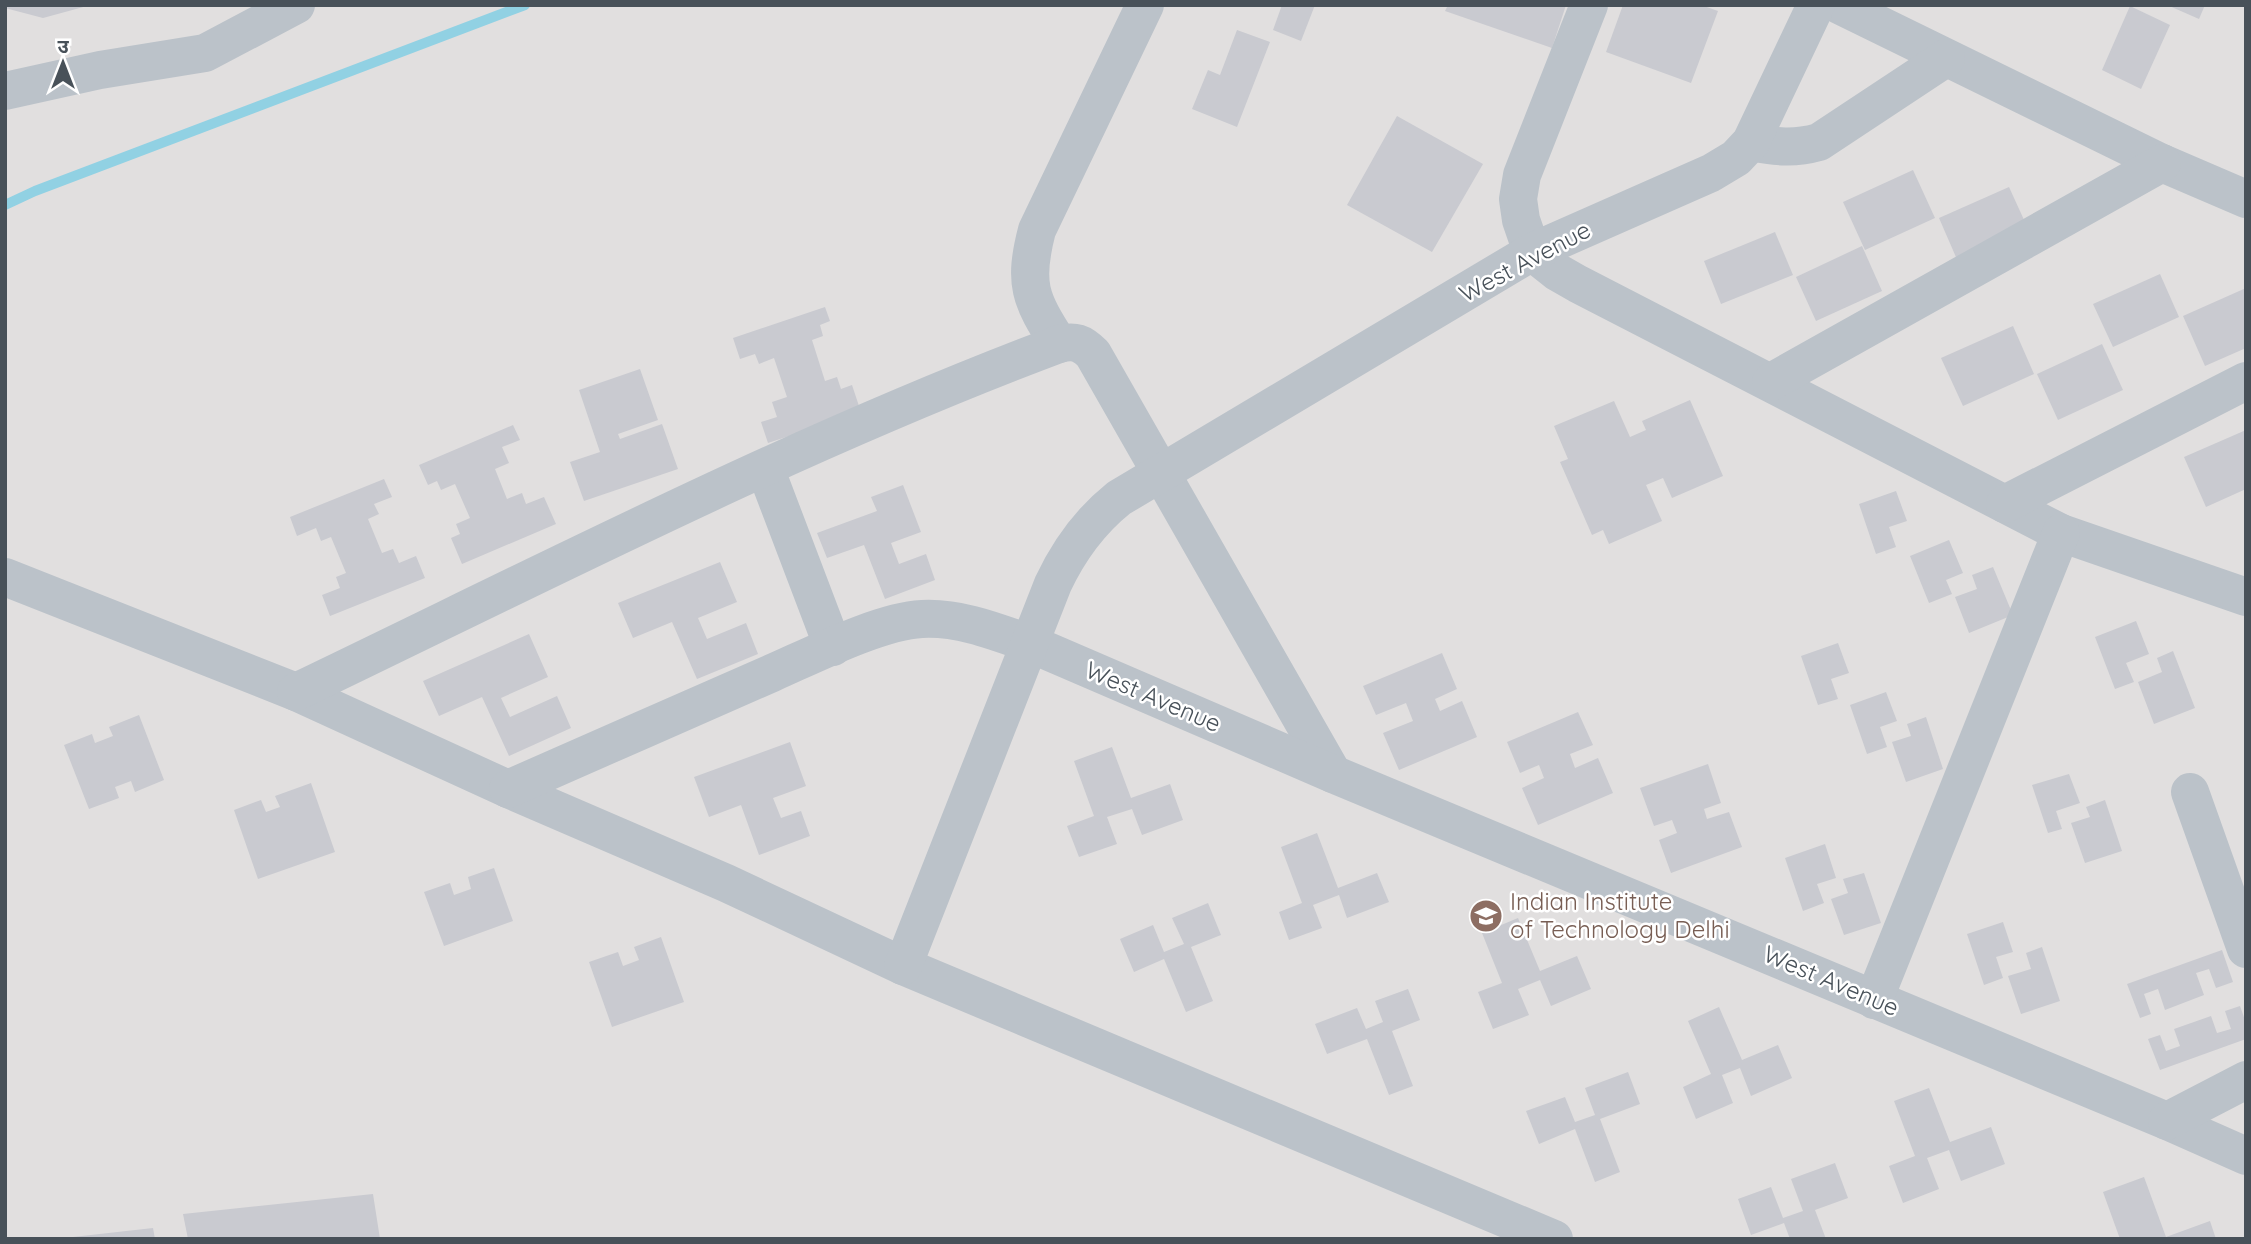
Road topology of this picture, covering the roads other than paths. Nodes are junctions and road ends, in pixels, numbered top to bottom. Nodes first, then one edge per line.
1 (296, 5) edge
2 (1145, 5) edge
3 (1589, 5) edge
4 (1816, 5) edge
5 (1839, 5) edge
6 (1946, 58) junction
7 (5, 91) edge
8 (1751, 142) junction
9 (2162, 163) junction
10 (2242, 186) edge
11 (1532, 252) junction
12 (1059, 344) junction
13 (2246, 381) edge
14 (1771, 382) junction
15 (765, 468) junction
16 (1163, 472) junction
17 (2005, 504) junction
18 (2061, 533) junction
19 (5, 578) edge
20 (2242, 592) edge
21 (1031, 644) junction
22 (833, 647) junction
23 (296, 692) junction
24 (1333, 774) junction
25 (508, 789) junction
26 (2190, 792) dead end
27 (2246, 949) edge
28 (903, 966) junction
29 (1874, 1000) junction
30 (2246, 1080) edge
31 (2167, 1121) junction
32 (2246, 1156) edge
33 (1554, 1239) edge

1 - 7 lane
2 - 12 lane
3 - 11 lane
4 - 8 lane, West Avenue
5 - 6 lane
6 - 8 lane
6 - 9 lane
8 - 11 lane, West Avenue
9 - 10 lane
9 - 14 lane
11 - 14 lane
11 - 16 lane, West Avenue
12 - 15 lane
12 - 16 lane
13 - 17 lane
14 - 17 lane
15 - 22 lane
15 - 23 lane
16 - 21 lane, West Avenue
16 - 24 lane
17 - 18 lane
18 - 20 lane
18 - 29 lane
19 - 23 lane
21 - 22 lane
21 - 24 lane, West Avenue
21 - 28 lane
22 - 25 lane
23 - 25 lane
24 - 29 lane, West Avenue
25 - 28 lane
26 - 27 lane
28 - 33 lane
29 - 31 lane, West Avenue
30 - 31 lane
31 - 32 lane, West Avenue

